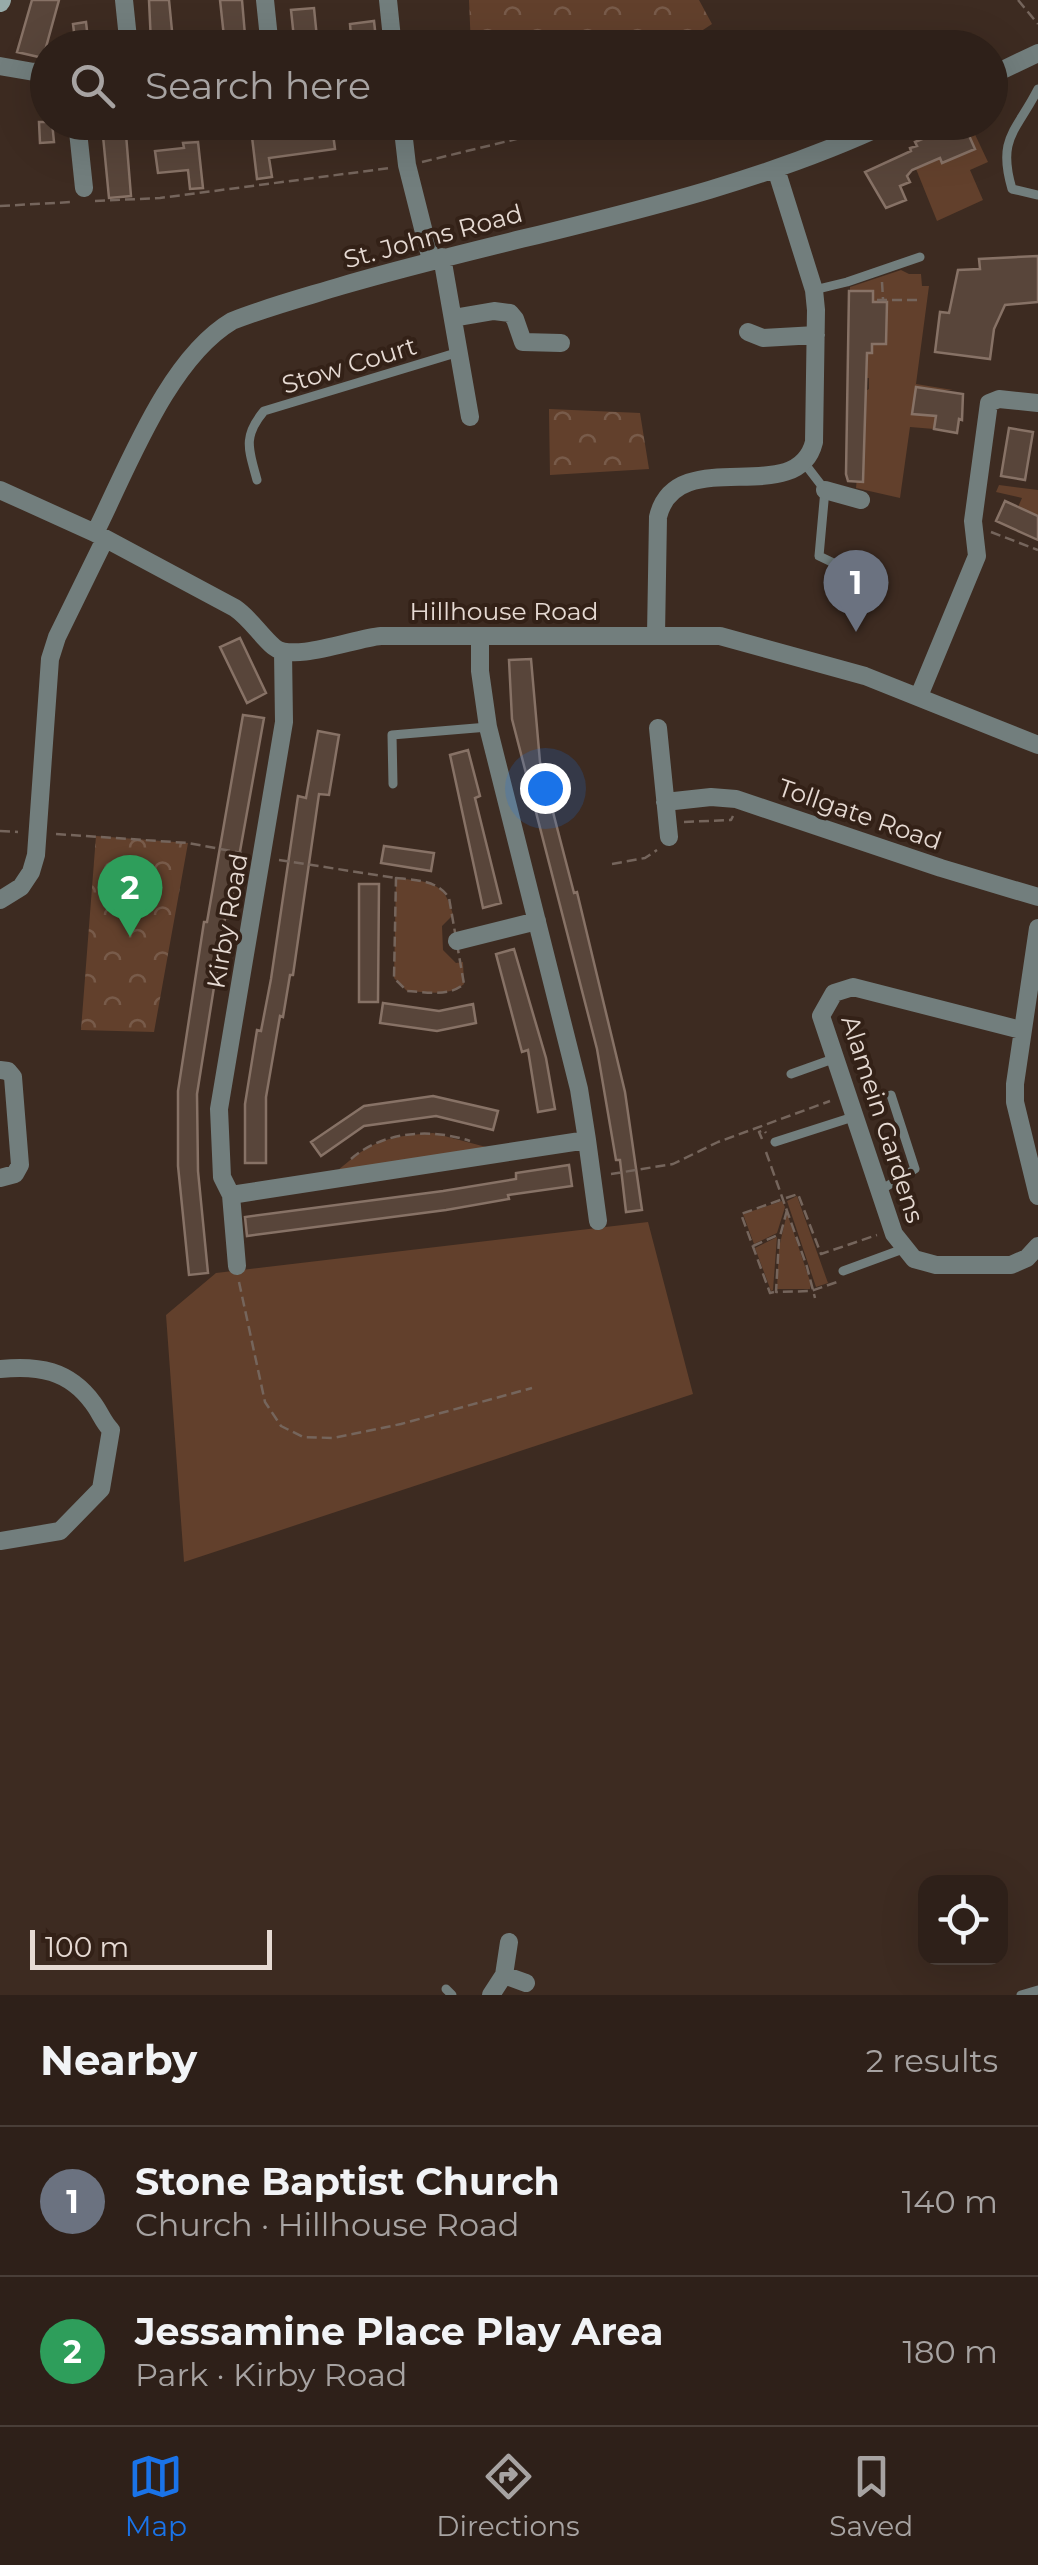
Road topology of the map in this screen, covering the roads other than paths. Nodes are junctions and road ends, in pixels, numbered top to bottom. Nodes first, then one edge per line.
1 (124, 0) edge
2 (265, 0) edge
3 (388, 0) edge
4 (127, 30) edge
5 (268, 30) edge
6 (391, 30) edge
7 (1038, 53) edge
8 (0, 66) edge
9 (1008, 67) edge
10 (30, 68) edge
11 (1038, 88) edge
12 (79, 140) edge
13 (404, 140) edge
14 (847, 140) edge
15 (776, 169) junction
16 (84, 188) dead end
17 (1038, 194) edge
18 (920, 257) dead end
19 (437, 258) junction
20 (814, 290) junction
21 (453, 318) junction
22 (748, 332) dead end
23 (816, 336) junction
24 (561, 343) dead end
25 (459, 352) junction
26 (1038, 403) edge
27 (470, 418) dead end
28 (805, 464) junction
29 (258, 480) dead end
30 (0, 490) edge
31 (825, 490) junction
32 (861, 500) dead end
33 (100, 536) junction
34 (844, 568) dead end
35 (656, 635) junction
36 (480, 636) junction
37 (283, 652) junction
38 (919, 696) junction
39 (488, 727) junction
40 (658, 728) dead end
41 (1038, 744) edge
42 (393, 784) dead end
43 (665, 802) junction
44 (669, 834) road end
45 (1038, 896) edge
46 (0, 900) edge
47 (536, 921) junction
48 (1038, 928) edge
49 (457, 941) road end
50 (1021, 1030) junction
51 (833, 1059) junction
52 (0, 1070) edge
53 (791, 1074) dead end
54 (891, 1095) dead end
55 (848, 1118) junction
56 (586, 1140) junction
57 (775, 1142) road end
58 (1034, 1162) edge
59 (0, 1178) edge
60 (879, 1191) junction
61 (232, 1195) junction
62 (1038, 1196) edge
63 (598, 1221) dead end
64 (1038, 1246) edge
65 (902, 1248) junction
66 (237, 1266) road end
67 (843, 1272) dead end
68 (0, 1369) edge
69 (0, 1541) edge
70 (509, 1942) dead end
71 (504, 1976) junction
72 (526, 1983) dead end
73 (1038, 1990) edge
74 (491, 1995) edge
75 (1021, 1995) edge

1 - 4 street
2 - 5 street
3 - 6 street
7 - 9 street
8 - 10 street
11 - 17 lane
12 - 16 street
13 - 19 street
14 - 15 street, St. Johns Road
15 - 19 street, St. Johns Road
15 - 20 street
18 - 20 lane
19 - 21 street
19 - 33 street, St. Johns Road
20 - 23 street
21 - 24 street
21 - 25 street
22 - 23 street
23 - 28 street
25 - 27 street
25 - 29 lane, Stow Court
26 - 38 street
28 - 31 lane
28 - 35 street
30 - 33 street
31 - 32 street
31 - 34 lane
33 - 37 street
33 - 46 street, St. Johns Road
35 - 36 street, Hillhouse Road
35 - 38 street, Hillhouse Road
36 - 37 street, Hillhouse Road
36 - 39 street
37 - 61 street, Kirby Road
38 - 41 street, Hillhouse Road
39 - 42 lane
39 - 47 street
40 - 43 street
43 - 44 street
43 - 45 street, Tollgate Road
47 - 49 street
47 - 56 street
48 - 50 street
50 - 51 street, Alamein Gardens
50 - 58 street
51 - 53 lane
51 - 55 street, Alamein Gardens
52 - 59 street
54 - 60 lane
55 - 57 lane
55 - 60 street, Alamein Gardens
56 - 61 street
56 - 63 street
58 - 62 street
60 - 65 street, Alamein Gardens
61 - 66 street, Kirby Road
64 - 65 street, Alamein Gardens
65 - 67 lane
68 - 69 street
70 - 71 street
71 - 72 street
71 - 74 street
73 - 75 lane

